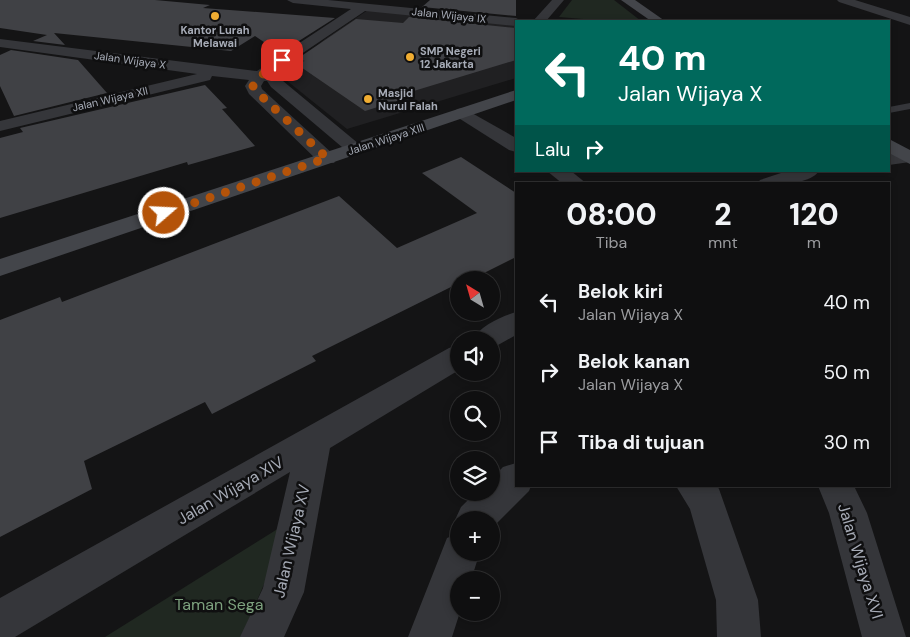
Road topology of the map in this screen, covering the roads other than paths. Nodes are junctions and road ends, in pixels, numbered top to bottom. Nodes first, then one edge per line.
1 (292, 0) edge
2 (398, 0) edge
3 (558, 0) edge
4 (627, 0) edge
5 (843, 0) edge
6 (363, 6) junction
7 (387, 9) junction
8 (540, 20) edge
9 (657, 20) edge
10 (910, 21) edge
11 (515, 22) edge
12 (5, 45) edge
13 (221, 73) junction
14 (267, 74) junction
15 (515, 96) edge
16 (910, 106) edge
17 (890, 110) edge
18 (463, 113) junction
19 (0, 126) edge
20 (515, 145) edge
21 (890, 146) edge
22 (356, 149) junction
23 (327, 158) junction
24 (909, 158) edge
25 (890, 159) edge
26 (559, 172) edge
27 (806, 172) edge
28 (574, 182) edge
29 (773, 182) edge
30 (0, 268) edge
31 (515, 323) edge
32 (500, 332) edge
33 (450, 361) edge
34 (314, 442) junction
35 (515, 480) edge
36 (695, 487) edge
37 (836, 487) edge
38 (483, 511) edge
39 (458, 561) edge
40 (0, 622) edge
41 (262, 637) edge
42 (430, 637) edge
43 (739, 637) edge
44 (884, 637) edge

1 - 6 street, Jalan Wijaya IX
2 - 7 street
3 - 8 street
4 - 9 street
5 - 10 street
6 - 7 street, Jalan Wijaya IX
6 - 14 street
7 - 11 street, Jalan Wijaya IX
12 - 13 street, Jalan Wijaya X
13 - 14 street, Jalan Wijaya X
13 - 19 street, Jalan Wijaya XII
14 - 22 street
14 - 23 street
15 - 18 street, Jalan Wijaya XIII
16 - 17 lane
18 - 20 street
18 - 22 street, Jalan Wijaya XIII
21 - 24 street
22 - 23 street, Jalan Wijaya XIII
23 - 30 street, Jalan Wijaya XIII
24 - 25 street
26 - 28 street
27 - 29 street
31 - 32 street
33 - 34 street, Jalan Wijaya XIV
34 - 40 street, Jalan Wijaya XIV
34 - 41 street, Jalan Wijaya XV
35 - 38 street
36 - 43 street
37 - 44 street, Jalan Wijaya XVI
39 - 42 street

